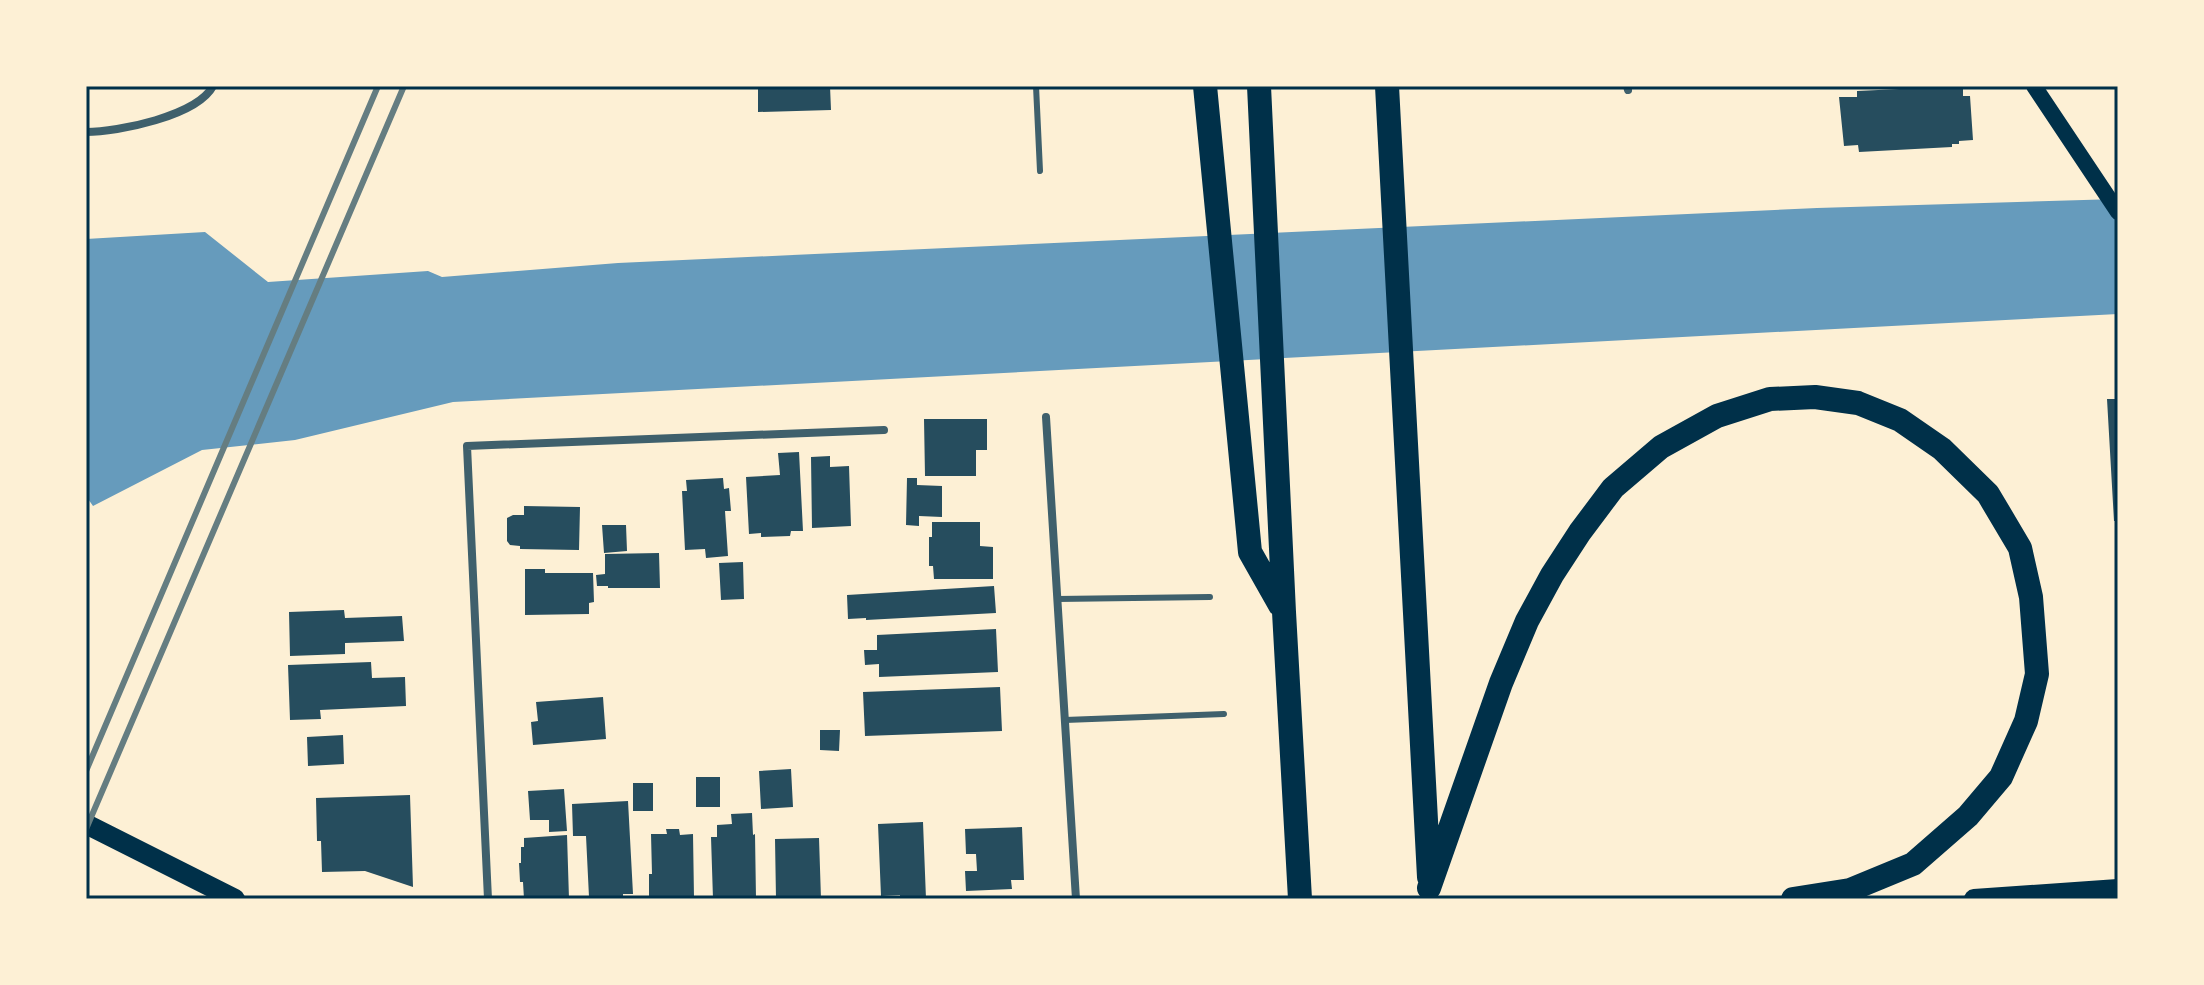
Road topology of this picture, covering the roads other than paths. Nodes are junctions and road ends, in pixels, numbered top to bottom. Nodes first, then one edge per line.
1 (1036, 86) edge
2 (1205, 86) edge
3 (1259, 86) edge
4 (1387, 86) edge
5 (2034, 86) edge
6 (212, 89) edge
7 (86, 132) edge
8 (1040, 171) dead end
9 (2118, 212) edge
10 (1046, 417) dead end
11 (884, 430) dead end
12 (1210, 597) dead end
13 (1057, 599) junction
14 (1284, 612) junction
15 (1224, 714) dead end
16 (1065, 720) junction
17 (88, 826) edge
18 (2118, 889) edge
19 (1430, 893) edge
20 (235, 899) edge
21 (488, 899) edge
22 (1076, 899) edge
23 (1300, 899) edge
24 (1793, 899) edge
25 (1974, 899) edge

1 - 8 lane
2 - 14 highway
3 - 14 highway
4 - 19 highway
5 - 9 main road
6 - 7 street
10 - 13 street
11 - 21 street
12 - 13 lane
13 - 16 street
14 - 23 highway
15 - 16 lane
16 - 22 street
17 - 20 main road
18 - 25 main road
19 - 24 highway

